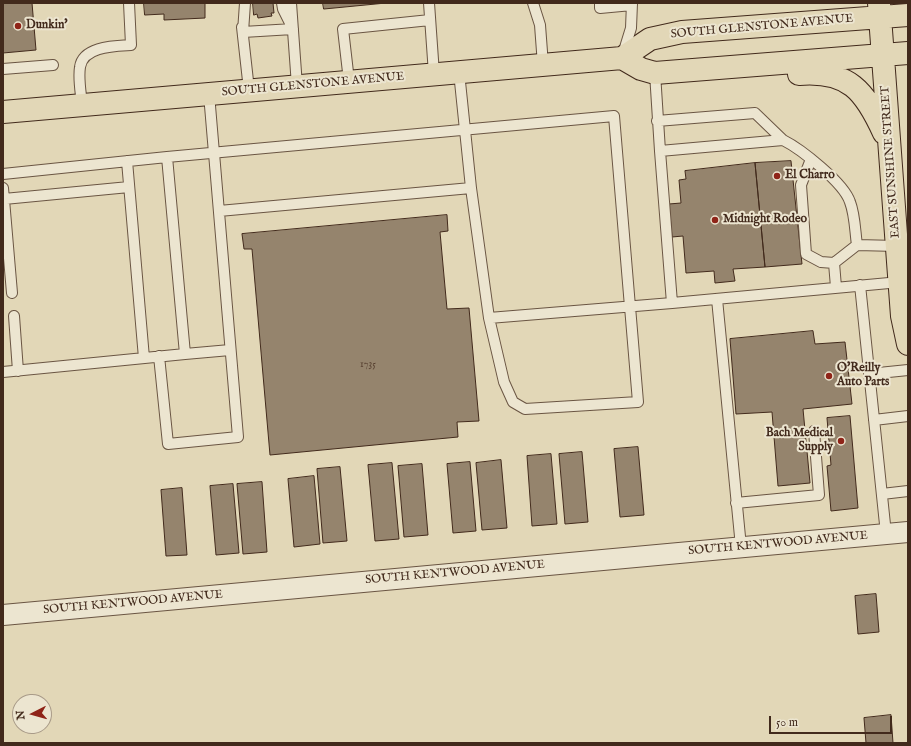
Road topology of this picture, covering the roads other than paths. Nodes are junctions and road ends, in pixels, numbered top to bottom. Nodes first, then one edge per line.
1 (129, 3) edge
2 (239, 3) edge
3 (245, 3) edge
4 (282, 3) edge
5 (291, 3) edge
6 (429, 3) edge
7 (533, 3) edge
8 (600, 3) edge
9 (831, 3) edge
10 (632, 4) edge
11 (880, 10) edge
12 (908, 15) edge
13 (430, 20) junction
14 (773, 25) junction
15 (293, 29) junction
16 (243, 32) junction
17 (908, 53) edge
18 (883, 55) junction
19 (622, 58) junction
20 (53, 65) dead end
21 (543, 65) junction
22 (3, 69) edge
23 (459, 72) junction
24 (678, 72) junction
25 (655, 73) junction
26 (434, 74) junction
27 (349, 81) junction
28 (297, 86) junction
29 (249, 90) junction
30 (209, 94) junction
31 (82, 105) junction
32 (3, 112) edge
33 (658, 121) junction
34 (465, 129) junction
35 (783, 140) junction
36 (889, 145) junction
37 (660, 151) junction
38 (214, 152) junction
39 (167, 157) junction
40 (811, 159) junction
41 (127, 161) junction
42 (3, 174) edge
43 (129, 187) junction
44 (3, 188) edge
45 (471, 188) junction
46 (4, 199) edge
47 (219, 211) junction
48 (857, 245) junction
49 (897, 246) junction
50 (834, 263) junction
51 (900, 282) junction
52 (860, 285) junction
53 (836, 288) junction
54 (12, 293) dead end
55 (717, 299) junction
56 (672, 303) junction
57 (631, 306) junction
58 (14, 316) dead end
59 (489, 318) junction
60 (908, 344) edge
61 (230, 350) junction
62 (185, 354) junction
63 (159, 356) junction
64 (144, 358) junction
65 (908, 370) edge
66 (18, 371) junction
67 (3, 372) edge
68 (869, 374) junction
69 (908, 416) edge
70 (874, 420) junction
71 (814, 431) dead end
72 (908, 491) edge
73 (882, 494) junction
74 (736, 503) junction
75 (908, 532) edge
76 (886, 534) junction
77 (741, 547) junction
78 (3, 615) edge

1 - 31 lane
2 - 16 lane
3 - 16 lane
4 - 15 lane
5 - 15 lane
6 - 13 lane
7 - 21 lane
8 - 10 lane
9 - 14 main road
10 - 19 lane
11 - 12 main road, SOUTH GLENSTONE AVENUE
11 - 14 main road, SOUTH GLENSTONE AVENUE
11 - 18 main road, EAST SUNSHINE STREET
13 - 26 lane
13 - 27 lane
14 - 19 main road, SOUTH GLENSTONE AVENUE
15 - 16 lane
15 - 28 lane
16 - 29 lane
17 - 18 main road
18 - 24 main road
18 - 36 main road, EAST SUNSHINE STREET
19 - 21 main road, SOUTH GLENSTONE AVENUE
19 - 25 main road
20 - 22 lane
21 - 23 main road, SOUTH GLENSTONE AVENUE
23 - 26 main road, SOUTH GLENSTONE AVENUE
23 - 34 lane
24 - 25 main road
24 - 36 main road
25 - 33 lane
26 - 27 main road, SOUTH GLENSTONE AVENUE
27 - 28 main road, SOUTH GLENSTONE AVENUE
28 - 29 main road, SOUTH GLENSTONE AVENUE
29 - 30 main road, SOUTH GLENSTONE AVENUE
30 - 31 main road, SOUTH GLENSTONE AVENUE
30 - 38 lane
31 - 32 main road, SOUTH GLENSTONE AVENUE
33 - 35 lane
33 - 37 lane
34 - 38 lane
34 - 45 lane
34 - 57 lane
35 - 37 lane
35 - 40 lane
36 - 49 main road, EAST SUNSHINE STREET
37 - 56 lane
38 - 39 lane
38 - 47 lane
39 - 41 lane
39 - 62 lane
40 - 48 lane
40 - 50 lane
41 - 42 lane
41 - 43 lane
43 - 46 lane
43 - 64 lane
44 - 46 lane
45 - 47 lane
45 - 59 lane
46 - 54 lane
47 - 61 lane
48 - 49 lane
48 - 50 lane
49 - 51 main road, EAST SUNSHINE STREET
50 - 53 lane
51 - 52 lane
51 - 60 main road, EAST SUNSHINE STREET
52 - 53 lane
52 - 68 lane
53 - 55 lane
55 - 56 lane
55 - 74 lane
56 - 57 lane
57 - 59 lane
57 - 59 lane
58 - 66 lane
61 - 62 lane
61 - 63 lane
62 - 63 lane
63 - 64 lane
64 - 66 lane
65 - 68 lane
66 - 67 lane
68 - 70 lane
69 - 70 lane
70 - 73 lane
71 - 74 lane
72 - 73 lane
73 - 76 lane
74 - 77 lane
75 - 76 street, SOUTH KENTWOOD AVENUE
76 - 77 street, SOUTH KENTWOOD AVENUE
77 - 78 street, SOUTH KENTWOOD AVENUE

